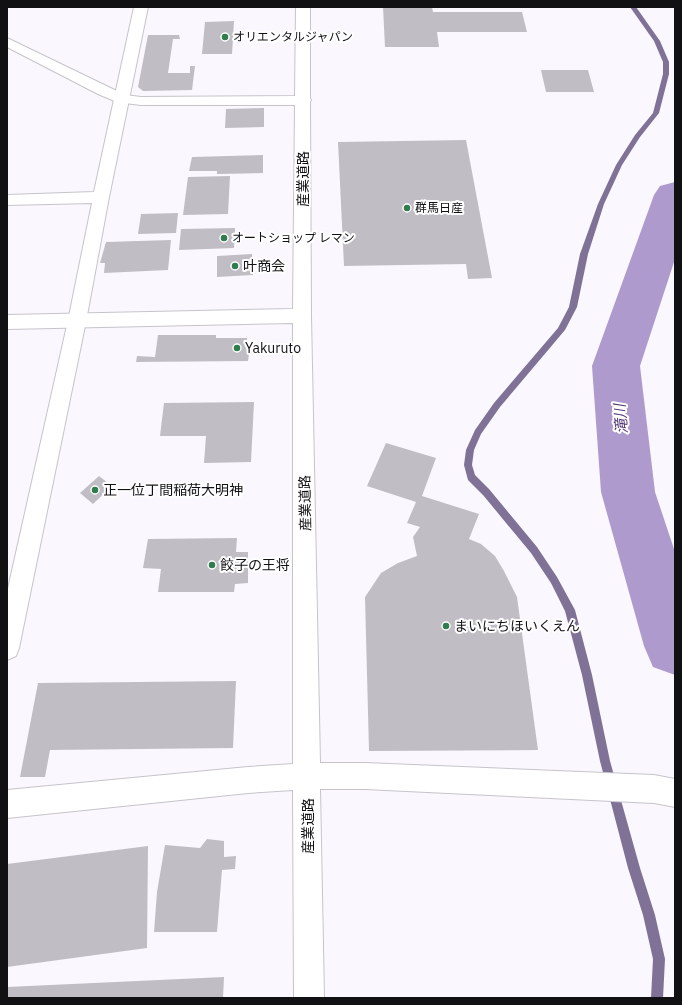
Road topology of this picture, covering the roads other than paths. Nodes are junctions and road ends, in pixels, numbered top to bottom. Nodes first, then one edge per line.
1 (141, 7) edge
2 (303, 7) edge
3 (7, 42) edge
4 (122, 99) junction
5 (304, 100) junction
6 (100, 197) junction
7 (7, 200) edge
8 (302, 316) junction
9 (77, 321) junction
10 (7, 322) edge
11 (7, 648) edge
12 (308, 776) junction
13 (665, 791) edge
14 (7, 804) edge
15 (309, 998) edge

1 - 4 street
2 - 5 street, 産業道路
3 - 4 street
4 - 5 street
4 - 6 street
5 - 8 street, 産業道路
6 - 7 street
6 - 9 street
8 - 9 street
8 - 12 street, 産業道路
9 - 10 street
9 - 11 street
12 - 13 street
12 - 14 street
12 - 15 street, 産業道路

